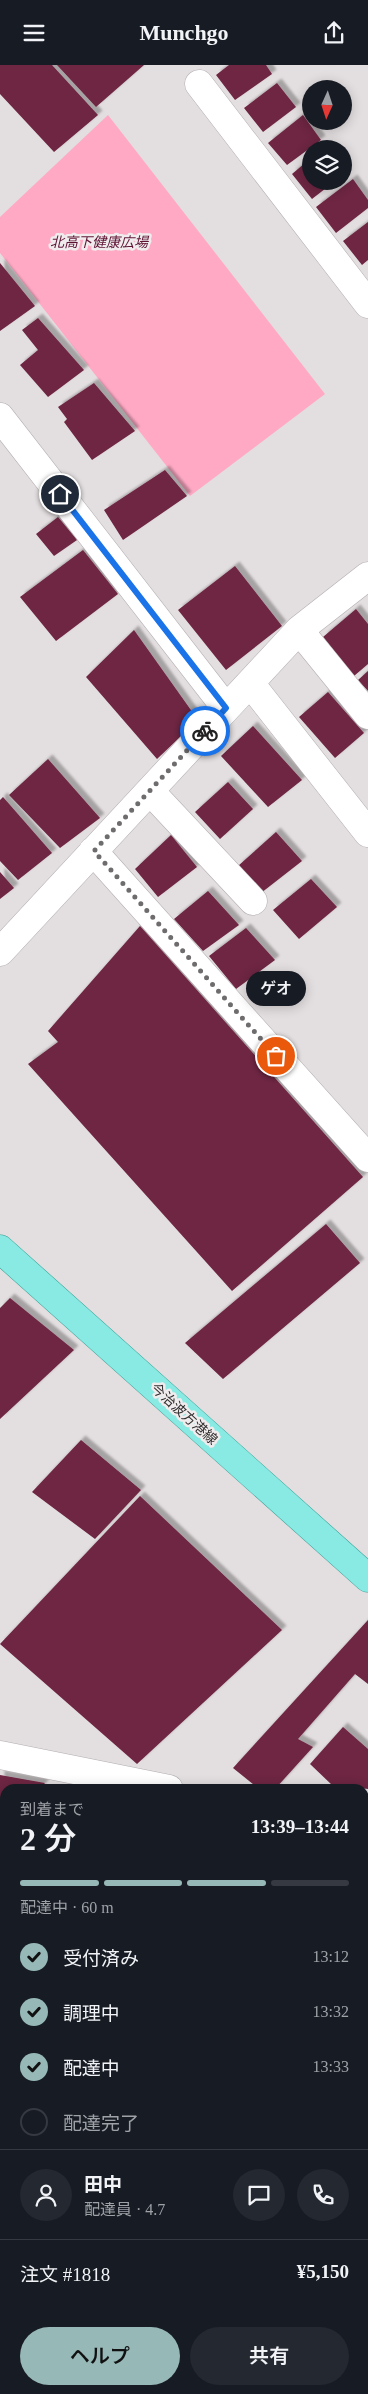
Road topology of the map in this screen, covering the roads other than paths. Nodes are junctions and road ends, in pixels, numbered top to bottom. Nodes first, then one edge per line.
1 (199, 84) dead end
2 (368, 304) edge
3 (0, 417) edge
4 (368, 576) edge
5 (299, 630) junction
6 (250, 683) junction
7 (226, 708) junction
8 (368, 715) edge
9 (150, 791) junction
10 (368, 833) edge
11 (94, 851) junction
12 (253, 901) dead end
13 (0, 952) edge
14 (368, 1158) edge
15 (0, 1249) edge
16 (368, 1578) edge
17 (0, 1755) edge
18 (123, 1784) edge

1 - 2 street
3 - 7 street
4 - 5 street
5 - 6 street
5 - 8 street
6 - 7 street
6 - 10 street
7 - 9 street
9 - 11 street
9 - 12 street
11 - 13 street
11 - 14 street
15 - 16 main road, 今治波方港線
17 - 18 street

